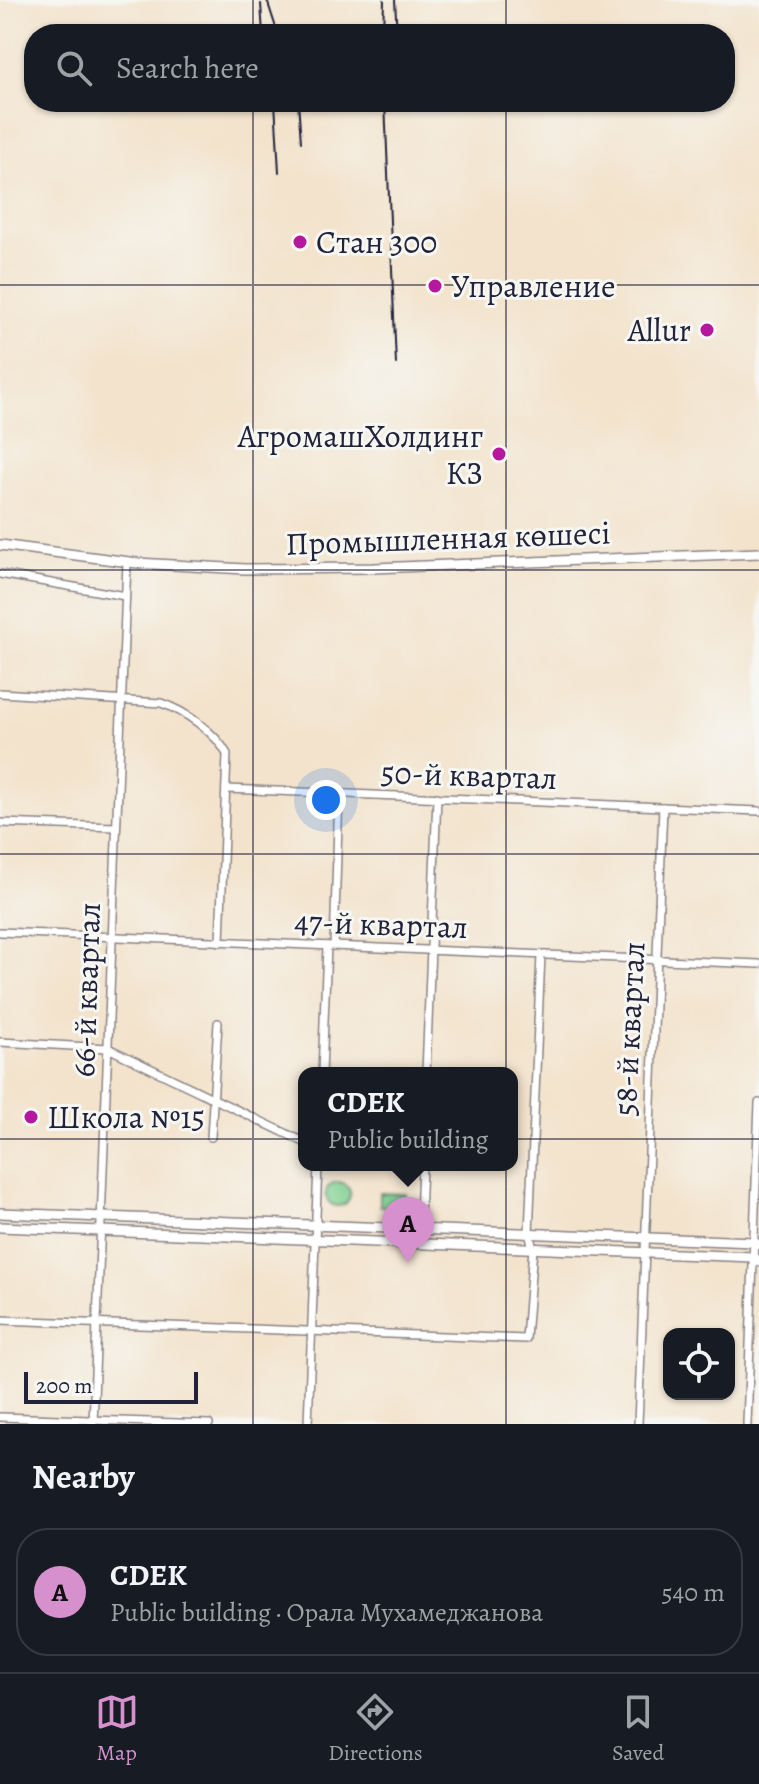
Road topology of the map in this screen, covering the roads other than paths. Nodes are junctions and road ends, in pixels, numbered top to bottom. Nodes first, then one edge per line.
1 (0, 545) edge
2 (759, 553) edge
3 (132, 563) junction
4 (0, 574) edge
5 (125, 596) junction
6 (0, 693) edge
7 (121, 700) junction
8 (226, 789) junction
9 (339, 793) junction
10 (437, 797) junction
11 (663, 807) junction
12 (759, 811) edge
13 (0, 823) edge
14 (116, 827) junction
15 (0, 932) edge
16 (112, 937) junction
17 (220, 942) junction
18 (330, 946) junction
19 (430, 950) junction
20 (541, 955) junction
21 (657, 960) junction
22 (759, 964) edge
23 (218, 1023) dead end
24 (0, 1042) edge
25 (108, 1048) junction
26 (322, 1067) edge
27 (426, 1067) edge
28 (214, 1099) junction
29 (759, 1103) edge
30 (211, 1137) dead end
31 (298, 1139) edge
32 (318, 1171) edge
33 (422, 1171) edge
34 (0, 1213) edge
35 (101, 1217) junction
36 (315, 1225) junction
37 (0, 1227) edge
38 (420, 1229) junction
39 (101, 1231) junction
40 (529, 1233) junction
41 (644, 1238) junction
42 (315, 1240) junction
43 (419, 1244) junction
44 (756, 1244) edge
45 (533, 1248) junction
46 (644, 1253) junction
47 (756, 1259) edge
48 (0, 1320) edge
49 (97, 1324) junction
50 (311, 1333) junction
51 (0, 1417) edge
52 (93, 1422) edge
53 (209, 1424) edge
54 (308, 1424) edge
55 (638, 1424) edge
56 (747, 1424) edge

1 - 3 street, Промышленная көшесі
2 - 3 street, Промышленная көшесі
3 - 5 street, 66-й квартал
4 - 5 street
5 - 7 street, 66-й квартал
6 - 7 street
7 - 8 street
7 - 14 street, 66-й квартал
8 - 9 street, 50-й квартал
8 - 17 street
9 - 10 street, 50-й квартал
9 - 18 street
10 - 11 street, 50-й квартал
10 - 19 street
11 - 12 street, 50-й квартал
11 - 21 street, 58-й квартал
13 - 14 street
14 - 16 street, 66-й квартал
15 - 16 street, 47-й квартал
16 - 17 street, 47-й квартал
16 - 25 street, 66-й квартал
17 - 18 street, 47-й квартал
18 - 19 street, 47-й квартал
18 - 26 street
19 - 20 street, 47-й квартал
19 - 27 street
20 - 21 street, 47-й квартал
20 - 40 street
21 - 22 street, 47-й квартал
21 - 41 street, 58-й квартал
23 - 28 street
24 - 25 street
25 - 28 street
25 - 35 street, 66-й квартал
28 - 30 street
28 - 31 street
29 - 44 street
32 - 36 street
33 - 38 street
34 - 35 street
35 - 36 street
35 - 39 street, 66-й квартал
36 - 38 street
36 - 42 street
37 - 39 street
38 - 40 street
38 - 43 street
39 - 42 street
39 - 49 street, 66-й квартал
40 - 41 street
40 - 45 street
41 - 44 street
41 - 46 street, 58-й квартал
42 - 43 street
42 - 50 street
43 - 45 street
44 - 47 street
45 - 46 street
45 - 50 street
46 - 47 street
46 - 55 street, 58-й квартал
47 - 56 street
48 - 49 street
49 - 50 street
49 - 52 street, 66-й квартал
50 - 54 street
51 - 52 street
52 - 53 street

